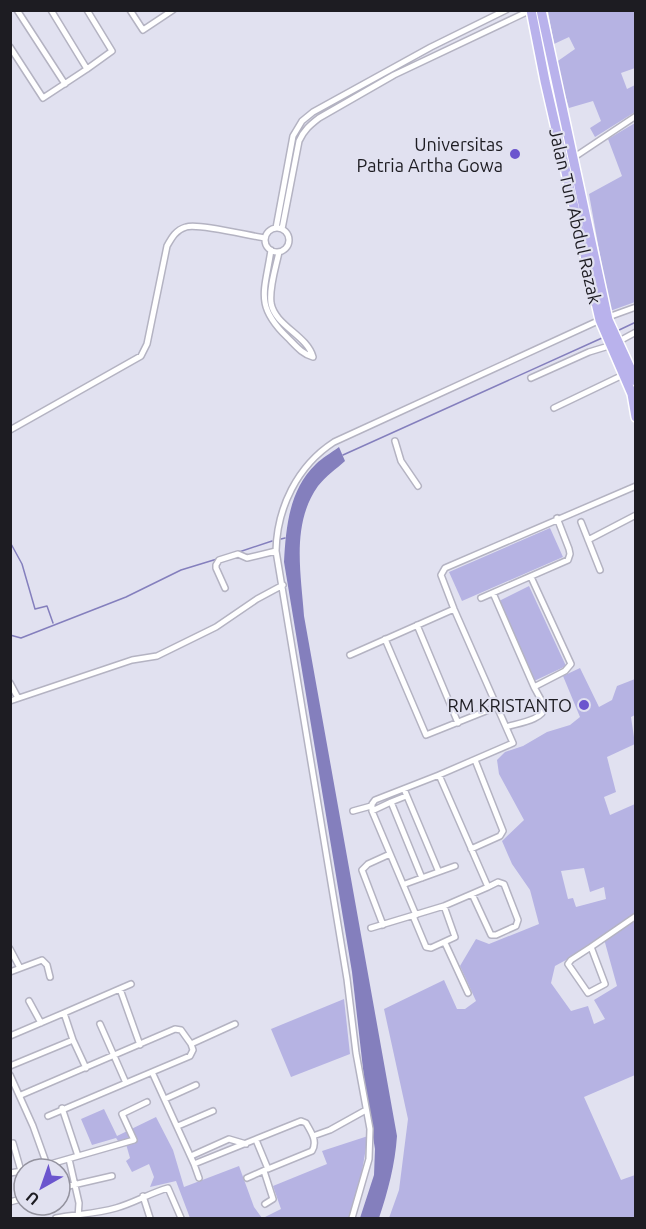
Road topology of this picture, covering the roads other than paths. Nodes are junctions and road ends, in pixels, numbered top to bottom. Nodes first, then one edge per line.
1 (17, 10) edge
2 (51, 10) edge
3 (87, 10) edge
4 (130, 10) edge
5 (173, 10) edge
6 (506, 10) edge
7 (531, 10) edge
8 (541, 10) edge
9 (10, 47) edge
10 (87, 69) junction
11 (65, 84) junction
12 (636, 116) edge
13 (573, 158) junction
14 (279, 229) junction
15 (265, 238) junction
16 (271, 250) junction
17 (279, 252) junction
18 (636, 307) edge
19 (604, 320) junction
20 (636, 332) edge
21 (614, 342) junction
22 (628, 373) junction
23 (531, 378) dead end
24 (636, 381) edge
25 (555, 408) dead end
26 (636, 417) edge
27 (10, 430) edge
28 (395, 441) dead end
29 (418, 486) dead end
30 (636, 486) edge
31 (636, 515) edge
32 (557, 518) junction
33 (581, 522) dead end
34 (588, 540) junction
35 (276, 551) junction
36 (600, 570) dead end
37 (531, 577) junction
38 (283, 585) junction
39 (225, 588) dead end
40 (493, 593) junction
41 (481, 598) dead end
42 (454, 609) junction
43 (417, 625) junction
44 (385, 639) junction
45 (350, 655) dead end
46 (10, 683) edge
47 (534, 687) junction
48 (18, 699) junction
49 (10, 701) edge
50 (496, 707) junction
51 (458, 723) junction
52 (506, 727) junction
53 (426, 735) junction
54 (420, 738) dead end
55 (475, 760) junction
56 (439, 775) junction
57 (405, 793) junction
58 (391, 802) junction
59 (372, 808) junction
60 (353, 811) dead end
61 (471, 849) junction
62 (390, 854) junction
63 (455, 866) dead end
64 (438, 870) junction
65 (422, 878) junction
66 (405, 884) junction
67 (488, 886) junction
68 (472, 894) junction
69 (444, 906) junction
70 (415, 916) junction
71 (636, 916) edge
72 (383, 925) junction
73 (372, 928) dead end
74 (446, 943) junction
75 (591, 947) junction
76 (10, 949) edge
77 (20, 968) junction
78 (10, 972) edge
79 (50, 977) dead end
80 (131, 984) dead end
81 (120, 989) junction
82 (468, 993) dead end
83 (29, 1001) dead end
84 (64, 1013) junction
85 (41, 1023) junction
86 (100, 1024) dead end
87 (236, 1024) dead end
88 (10, 1036) edge
89 (74, 1040) junction
90 (191, 1044) junction
91 (140, 1045) junction
92 (114, 1056) junction
93 (10, 1066) edge
94 (86, 1068) junction
95 (152, 1072) junction
96 (10, 1075) edge
97 (126, 1083) junction
98 (196, 1085) dead end
99 (21, 1095) junction
100 (165, 1099) junction
101 (147, 1102) dead end
102 (62, 1108) junction
103 (366, 1110) junction
104 (213, 1111) dead end
105 (48, 1116) dead end
106 (178, 1126) junction
107 (313, 1136) junction
108 (256, 1140) junction
109 (13, 1143) dead end
110 (246, 1144) junction
111 (78, 1156) junction
112 (191, 1156) junction
113 (18, 1157) edge
114 (44, 1157) edge
115 (72, 1159) edge
116 (194, 1164) junction
117 (266, 1170) junction
118 (72, 1172) edge
119 (112, 1176) dead end
120 (199, 1178) dead end
121 (247, 1178) dead end
122 (75, 1184) junction
123 (72, 1185) edge
124 (143, 1196) junction
125 (265, 1204) dead end
126 (80, 1216) edge
127 (56, 1218) edge
128 (150, 1218) edge
129 (181, 1218) edge
130 (352, 1218) edge

1 - 11 street
2 - 10 street
3 - 10 street
4 - 5 street
6 - 14 street
7 - 14 street
7 - 19 main road, Jalan Tun Abdul Razak
8 - 13 main road, Jalan Tun Abdul Razak
9 - 11 street
10 - 11 street
12 - 13 street
13 - 19 main road, Jalan Tun Abdul Razak
14 - 15 street
14 - 17 street
15 - 16 street
15 - 27 street
16 - 17 street
16 - 17 street
18 - 19 street
19 - 21 main road
19 - 35 street
20 - 21 street
21 - 22 main road
21 - 23 street
22 - 24 main road
22 - 25 street
22 - 26 main road
28 - 29 street
30 - 32 street
31 - 34 street
32 - 37 street
32 - 42 street
33 - 34 street
34 - 36 street
35 - 38 street
35 - 39 street
37 - 40 street
37 - 47 street
38 - 48 street
38 - 103 street
40 - 41 street
40 - 47 street
42 - 43 street
42 - 50 street
43 - 44 street
43 - 51 street
44 - 45 street
44 - 53 street
46 - 48 street
47 - 52 street
48 - 49 street
50 - 51 street
50 - 52 street
51 - 53 street
52 - 55 street
53 - 54 street
55 - 56 street
55 - 61 street
56 - 57 street
56 - 61 street
57 - 58 street
57 - 59 street
57 - 64 street
58 - 59 street
58 - 65 street
59 - 60 street
59 - 62 street
61 - 67 street
62 - 66 street
62 - 72 street
63 - 64 street
64 - 65 street
65 - 66 street
66 - 70 street
67 - 68 street
67 - 68 street
68 - 69 street
69 - 70 street
69 - 74 street
70 - 72 street
70 - 74 street
71 - 75 street
72 - 73 street
74 - 82 street
75 - 75 street
76 - 77 street
77 - 78 street
77 - 79 street
80 - 81 street
81 - 84 street
81 - 91 street
83 - 85 street
84 - 85 street
84 - 89 street
85 - 88 street
86 - 92 street
87 - 90 street
89 - 93 street
89 - 94 street
90 - 91 street
90 - 95 street
91 - 92 street
92 - 94 street
92 - 97 street
94 - 99 street
95 - 97 street
95 - 100 street
96 - 99 street
97 - 102 street
98 - 100 street
99 - 114 street
100 - 106 street
101 - 111 street
102 - 105 street
102 - 111 street
103 - 107 street
103 - 130 street
104 - 106 street
106 - 112 street
107 - 108 street
107 - 117 street
108 - 110 street
108 - 117 street
109 - 113 street
110 - 112 street
110 - 116 street
111 - 115 street
112 - 116 street
116 - 120 street
117 - 121 street
117 - 125 street
118 - 122 street
119 - 122 street
122 - 123 street
122 - 126 street
124 - 126 street
124 - 128 street
124 - 129 street
126 - 127 street

